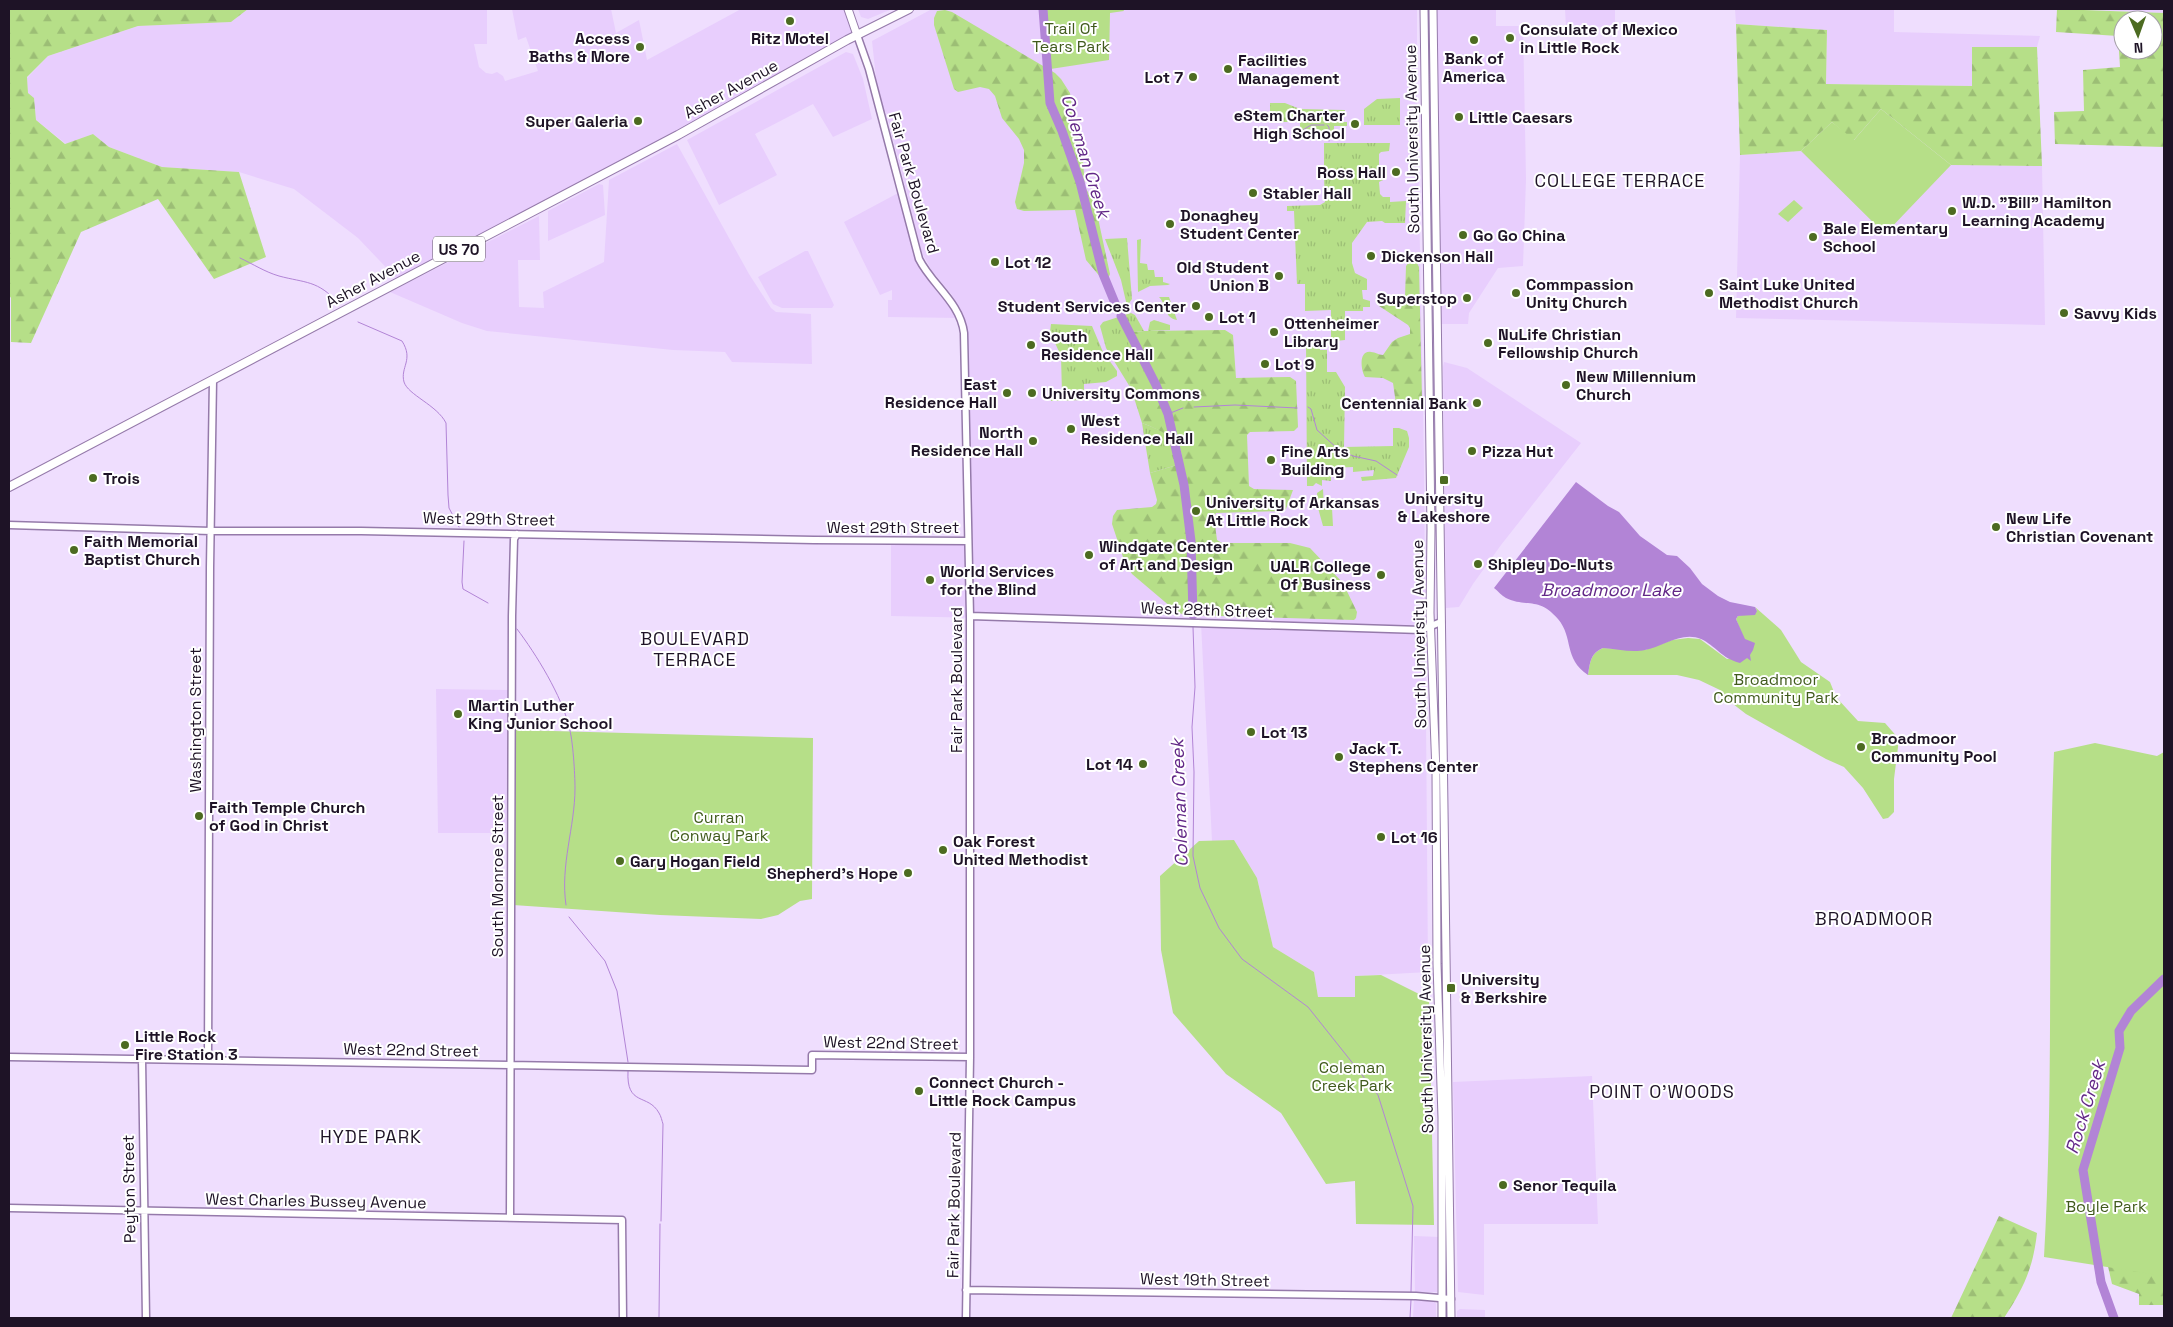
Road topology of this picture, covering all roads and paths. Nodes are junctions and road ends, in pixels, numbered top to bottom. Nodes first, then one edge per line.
1 (848, 9) edge
2 (909, 9) edge
3 (1424, 9) edge
4 (1434, 9) edge
5 (857, 35) junction
6 (214, 380) junction
7 (9, 487) edge
8 (9, 525) edge
9 (211, 530) junction
10 (517, 534) junction
11 (968, 540) junction
12 (970, 616) junction
13 (1441, 622) junction
14 (1431, 625) junction
15 (9, 1057) edge
16 (970, 1057) junction
17 (142, 1059) junction
18 (208, 1060) junction
19 (511, 1065) junction
20 (9, 1208) edge
21 (143, 1212) junction
22 (510, 1218) junction
23 (966, 1290) junction
24 (1443, 1298) junction
25 (1451, 1299) junction
26 (146, 1318) edge
27 (623, 1318) edge
28 (966, 1318) edge
29 (1442, 1318) edge
30 (1451, 1318) edge

1 - 5 main road
2 - 5 main road, Asher Avenue / US 70
3 - 14 main road, South University Avenue
4 - 13 main road, South University Avenue
5 - 6 main road, Asher Avenue / US 70
5 - 11 street, Fair Park Boulevard
6 - 7 main road, Asher Avenue / US 70
6 - 9 street, Washington Street
8 - 9 street, West 29th Street
9 - 10 street, West 29th Street
9 - 18 street, Washington Street
10 - 11 street, West 29th Street
10 - 19 street, South Monroe Street
11 - 12 street, Fair Park Boulevard
12 - 14 street, West 28th Street
12 - 16 street, Fair Park Boulevard
13 - 14 street, West 28th Street
13 - 25 main road, South University Avenue
14 - 24 main road, South University Avenue
15 - 17 street, West 22nd Street
16 - 19 street, West 22nd Street
16 - 23 street, Fair Park Boulevard
17 - 18 street, West 22nd Street
17 - 21 street, Peyton Street
18 - 19 street, West 22nd Street
19 - 22 street, South Monroe Street
20 - 21 street, West Charles Bussey Avenue
21 - 22 street, West Charles Bussey Avenue
21 - 26 street, Peyton Street
22 - 27 street, West Charles Bussey Avenue
23 - 24 street, West 19th Street
23 - 28 street, Fair Park Boulevard
24 - 25 street, West 19th Street
24 - 29 main road, South University Avenue
25 - 30 main road, South University Avenue

